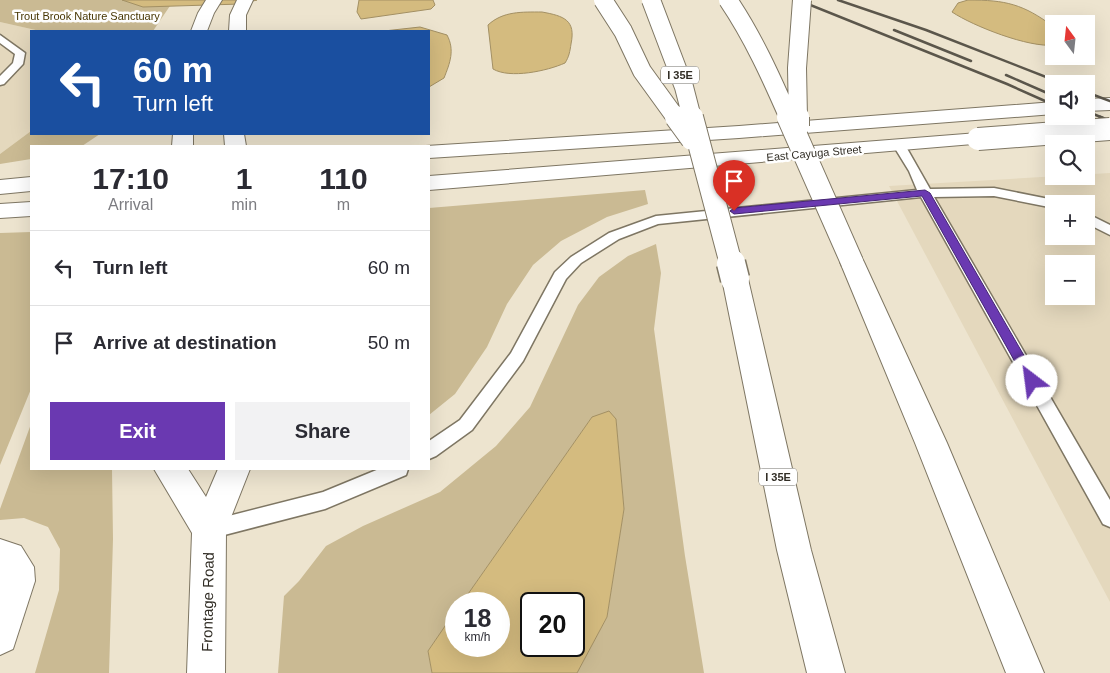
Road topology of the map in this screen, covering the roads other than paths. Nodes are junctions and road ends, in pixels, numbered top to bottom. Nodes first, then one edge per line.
1 (214, 0) edge
2 (245, 0) edge
3 (603, 0) edge
4 (651, 0) edge
5 (728, 0) edge
6 (802, 0) edge
7 (199, 30) edge
8 (238, 30) edge
9 (0, 38) edge
10 (0, 82) edge
11 (1110, 104) edge
12 (1095, 105) edge
13 (1045, 109) edge
14 (1110, 129) edge
15 (798, 138) junction
16 (899, 145) junction
17 (430, 152) edge
18 (702, 152) junction
19 (430, 183) edge
20 (30, 184) edge
21 (0, 187) edge
22 (925, 193) junction
23 (1045, 202) edge
24 (30, 209) edge
25 (0, 211) edge
26 (1095, 222) edge
27 (1110, 231) edge
28 (430, 450) edge
29 (171, 470) edge
30 (234, 470) edge
31 (397, 470) edge
32 (1110, 518) edge
33 (209, 530) junction
34 (5, 556) edge
35 (0, 636) edge
36 (206, 673) edge
37 (826, 673) edge
38 (1025, 673) edge

1 - 7 main road
2 - 8 main road
3 - 18 main road, bridge
4 - 18 main road, I 35E, bridge
5 - 15 main road, bridge
6 - 15 main road, bridge
9 - 10 lane
11 - 12 main road
13 - 17 main road
14 - 16 main road, East Cayuga Street, bridge
15 - 38 main road, bridge
16 - 19 main road, East Cayuga Street
16 - 22 lane
18 - 37 main road, I 35E, bridge
20 - 21 main road
22 - 23 lane
22 - 28 lane
22 - 32 lane
24 - 25 main road
26 - 27 lane
29 - 33 main road
30 - 33 main road, Frontage Road
31 - 33 lane
33 - 36 main road, Frontage Road
34 - 35 main road

